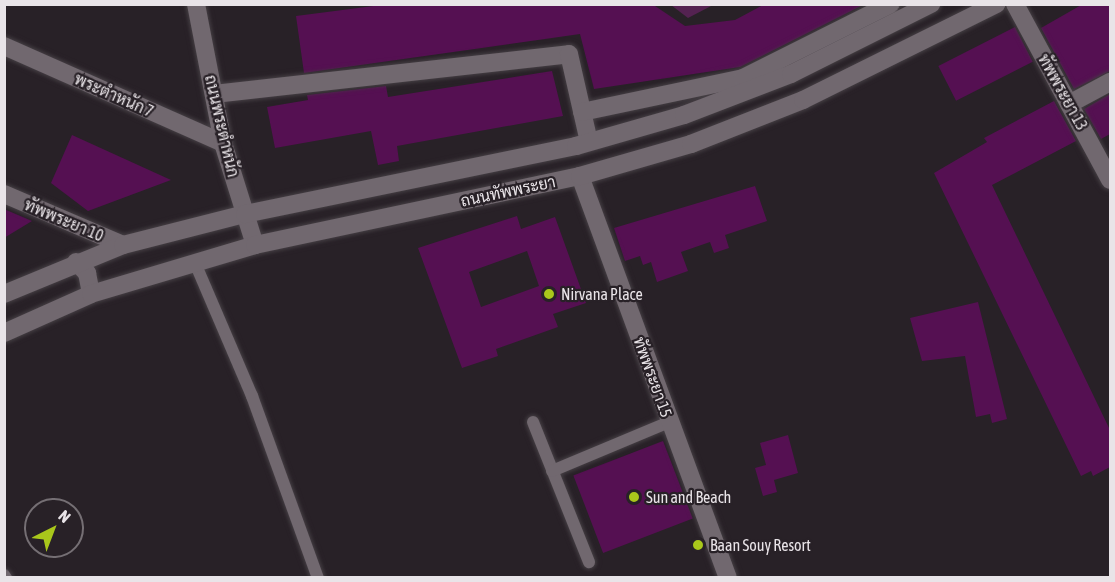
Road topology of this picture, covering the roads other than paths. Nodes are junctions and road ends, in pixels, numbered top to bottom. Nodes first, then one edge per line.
1 (196, 4) edge
2 (891, 4) edge
3 (996, 4) edge
4 (1015, 4) edge
5 (926, 6) edge
6 (4, 46) edge
7 (1110, 82) edge
8 (214, 94) junction
9 (1069, 104) junction
10 (582, 112) junction
11 (589, 142) junction
12 (223, 143) junction
13 (1108, 172) edge
14 (580, 176) junction
15 (4, 194) edge
16 (245, 214) junction
17 (123, 245) junction
18 (255, 245) junction
19 (76, 262) junction
20 (195, 262) junction
21 (4, 294) edge
22 (91, 294) junction
23 (4, 333) edge
24 (533, 422) dead end
25 (669, 422) junction
26 (552, 471) junction
27 (589, 562) dead end
28 (318, 578) edge
29 (728, 578) edge

1 - 8 street, ถนนพระตำหนัก
2 - 10 street
3 - 14 street, ถนนทัพพระยา
4 - 9 street, ทัพพระยา 13
5 - 11 street, ถนนทัพพระยา
6 - 12 street, พระตำหนัก 7
7 - 9 street
8 - 10 street
8 - 12 street, ถนนพระตำหนัก
9 - 13 street, ทัพพระยา 13
10 - 11 street
11 - 16 street, ถนนทัพพระยา
12 - 16 street, ถนนพระตำหนัก
14 - 18 street, ถนนทัพพระยา
14 - 25 street, ทัพพระยา 15
15 - 17 street, ทัพพระยา 10
16 - 17 street, ถนนทัพพระยา
16 - 18 street, ถนนพระตำหนัก
17 - 19 street, ถนนทัพพระยา
18 - 20 street, ถนนทัพพระยา
19 - 21 street, ถนนทัพพระยา
19 - 22 street
20 - 22 street, ถนนทัพพระยา
20 - 28 lane
22 - 23 street, ถนนทัพพระยา
24 - 26 lane
25 - 26 lane
25 - 29 street, ทัพพระยา 15
26 - 27 lane

